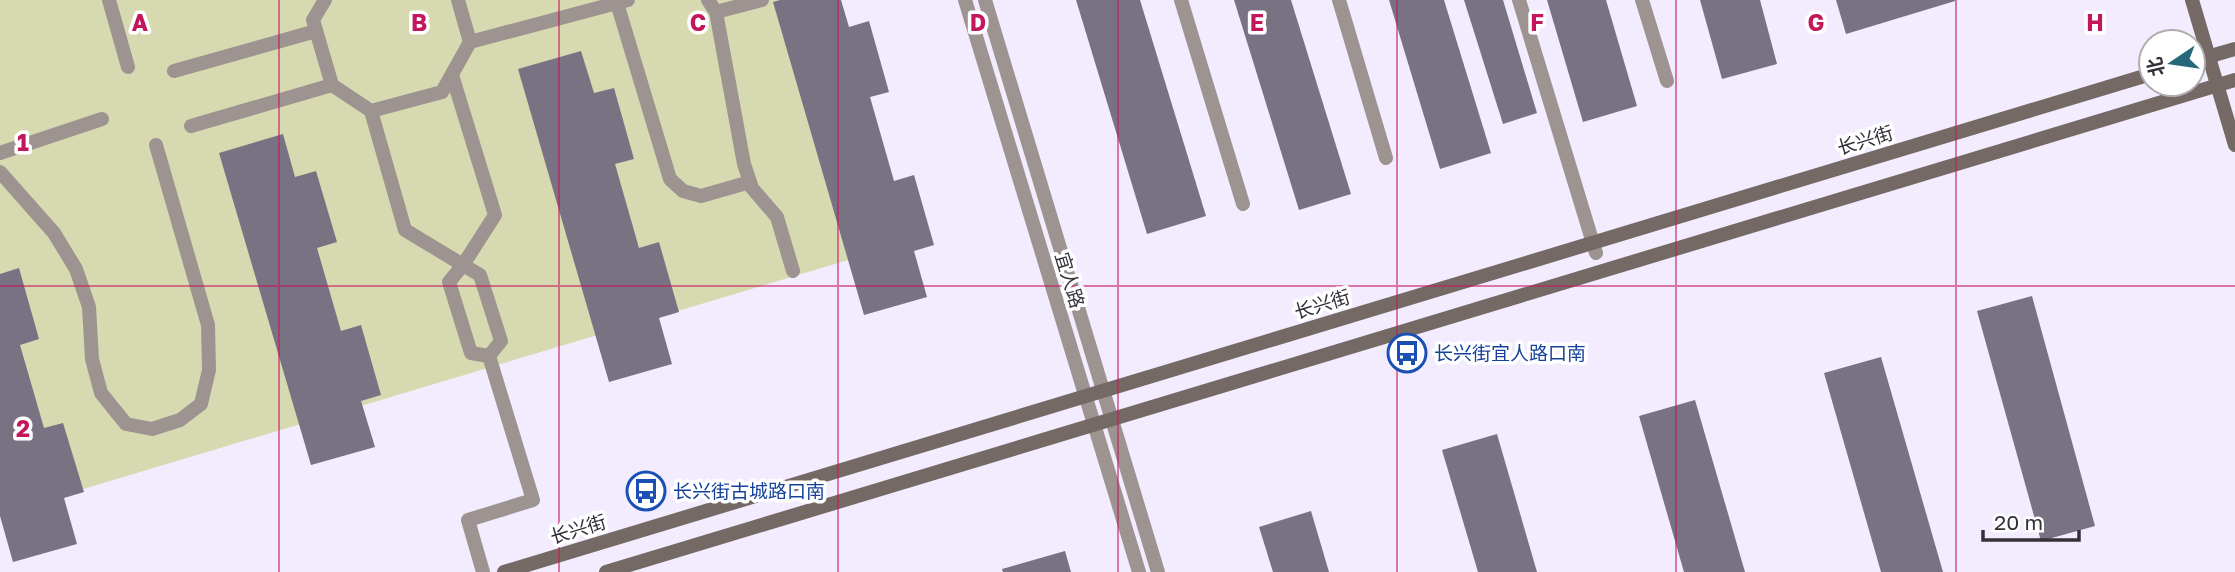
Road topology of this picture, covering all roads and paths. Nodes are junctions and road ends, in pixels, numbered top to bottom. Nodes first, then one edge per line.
1 (110, 0) edge
2 (325, 0) edge
3 (458, 0) edge
4 (762, 0) edge
5 (965, 0) edge
6 (985, 0) edge
7 (1181, 0) edge
8 (1339, 0) edge
9 (1518, 0) edge
10 (1642, 0) edge
11 (2192, 0) edge
12 (622, 1) edge
13 (712, 6) edge
14 (316, 31) junction
15 (471, 43) junction
16 (2235, 49) edge
17 (2209, 56) junction
18 (128, 67) dead end
19 (174, 71) dead end
20 (452, 75) junction
21 (2137, 78) edge
22 (2235, 80) edge
23 (1667, 81) dead end
24 (332, 85) junction
25 (2218, 85) junction
26 (371, 111) junction
27 (102, 118) dead end
28 (191, 126) dead end
29 (156, 145) dead end
30 (2235, 145) edge
31 (0, 153) edge
32 (1386, 158) dead end
33 (0, 172) edge
34 (750, 182) junction
35 (1243, 204) dead end
36 (1595, 248) junction
37 (463, 265) junction
38 (793, 271) dead end
39 (489, 356) junction
40 (1103, 391) junction
41 (1085, 396) junction
42 (1112, 419) junction
43 (1094, 425) junction
44 (483, 572) edge
45 (504, 572) edge
46 (606, 572) edge
47 (1139, 572) edge
48 (1158, 572) edge

1 - 18 street
2 - 14 street
3 - 15 street
4 - 13 street
5 - 41 street, 宜人路
6 - 40 street, 宜人路
7 - 35 street
8 - 32 street
9 - 36 street
10 - 23 street
11 - 17 main road
12 - 15 street
12 - 34 street
13 - 34 street
14 - 19 street
14 - 24 street
15 - 20 street
16 - 17 main road
17 - 25 main road
20 - 26 street
20 - 37 street
21 - 36 main road, 长兴街
22 - 25 main road
24 - 26 street
24 - 28 street
25 - 30 main road
25 - 42 main road
26 - 37 street
27 - 31 street
29 - 33 street
34 - 38 street
36 - 40 main road, 长兴街
37 - 39 street
37 - 39 street
39 - 44 street
40 - 41 main road, 长兴街
40 - 42 street, 宜人路
41 - 43 street, 宜人路
41 - 45 main road, 长兴街
42 - 43 main road
42 - 48 street, 宜人路
43 - 46 main road
43 - 47 street, 宜人路

